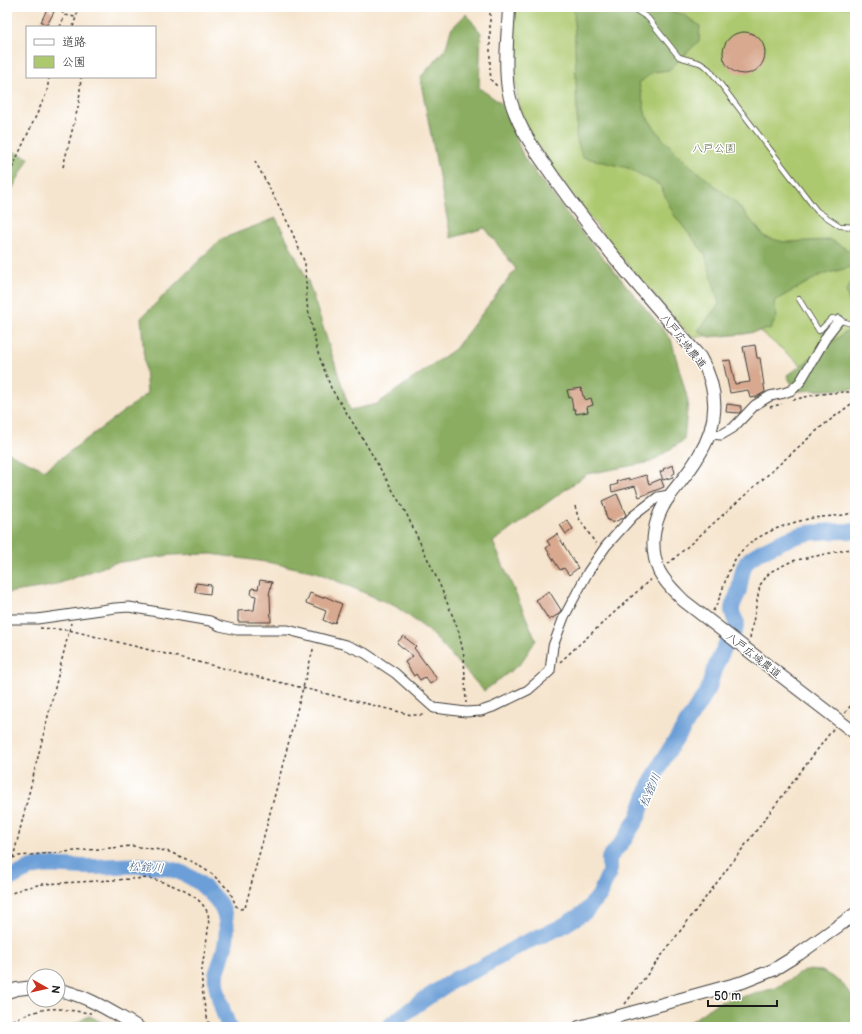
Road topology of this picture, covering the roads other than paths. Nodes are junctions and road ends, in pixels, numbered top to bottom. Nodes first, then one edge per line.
1 (508, 7) edge
2 (631, 7) edge
3 (855, 226) edge
4 (799, 299) dead end
5 (839, 320) junction
6 (855, 325) edge
7 (710, 434) junction
8 (669, 495) junction
9 (7, 620) edge
10 (855, 733) edge
11 (855, 914) edge
12 (26, 988) edge
13 (7, 992) edge
14 (66, 992) edge
15 (138, 1027) edge
16 (579, 1027) edge

1 - 7 street, 八戸広域農道
2 - 3 lane
4 - 5 lane
5 - 6 lane
5 - 7 street
7 - 8 street, 八戸広域農道
8 - 9 street
8 - 10 street, 八戸広域農道
11 - 16 street
12 - 13 street
14 - 15 street

